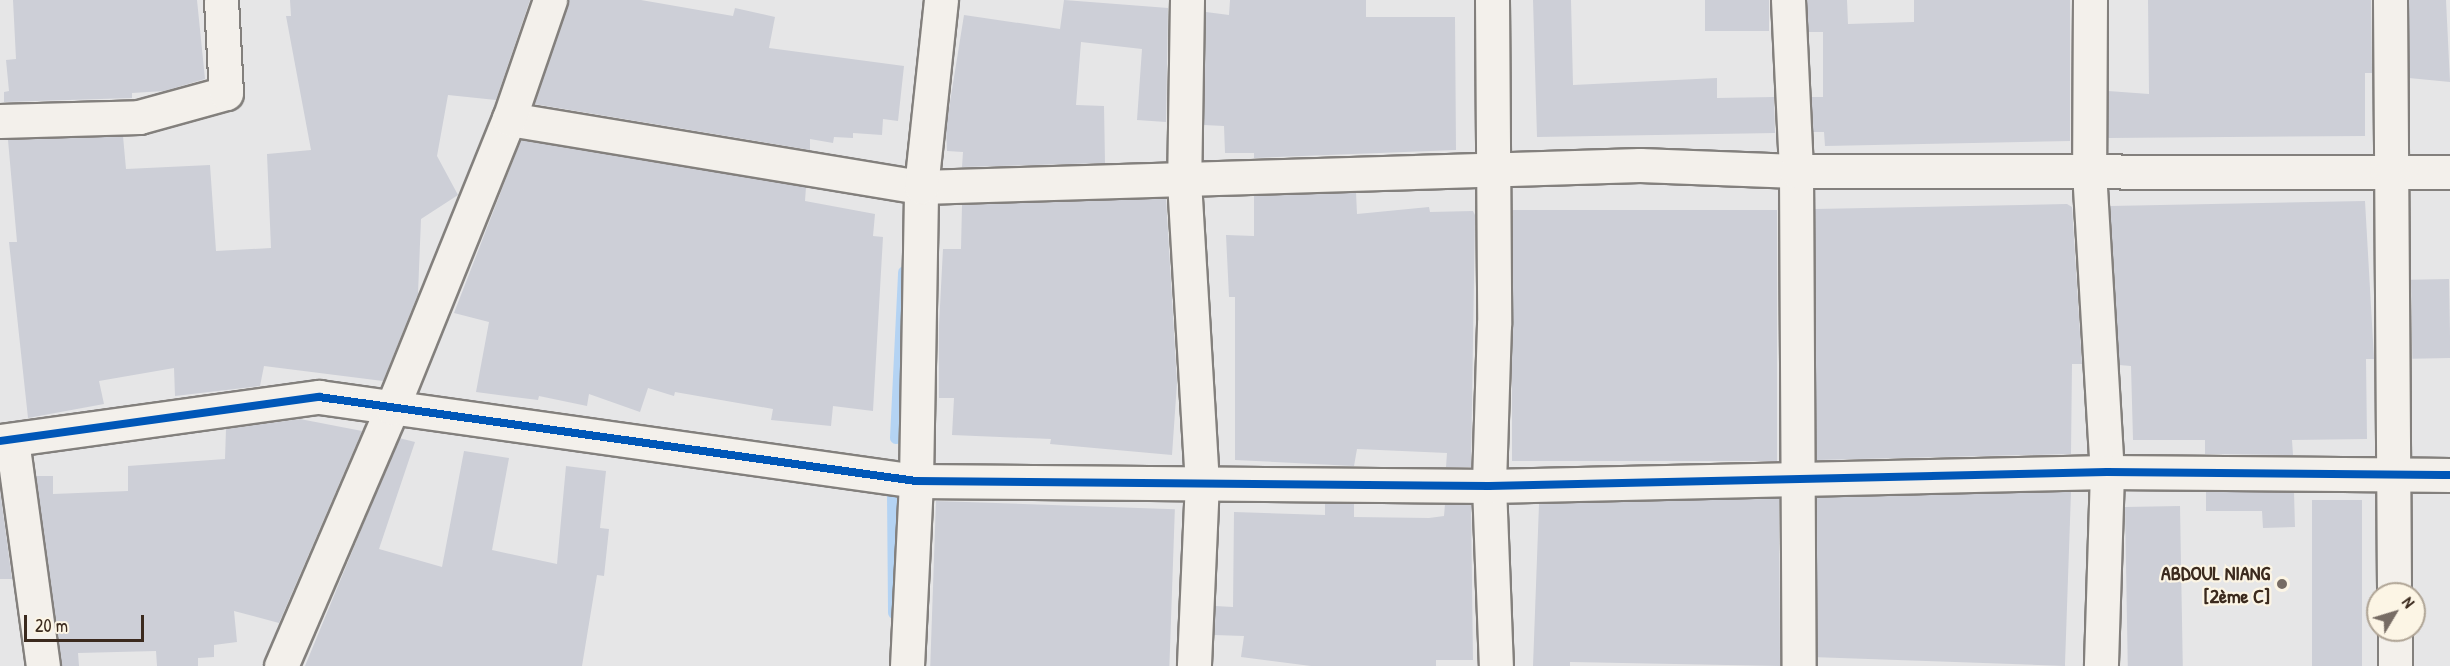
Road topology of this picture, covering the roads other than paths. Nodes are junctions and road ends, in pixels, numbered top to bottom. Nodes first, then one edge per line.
1 (221, 0) edge
2 (550, 0) edge
3 (941, 0) edge
4 (1187, 0) edge
5 (1492, 0) edge
6 (1788, 0) edge
7 (2090, 0) edge
8 (2390, 0) edge
9 (509, 119) junction
10 (0, 121) edge
11 (1494, 171) junction
12 (1796, 171) junction
13 (2089, 171) junction
14 (2450, 172) edge
15 (2392, 173) junction
16 (1184, 181) junction
17 (921, 187) junction
18 (393, 408) junction
19 (6, 441) edge
20 (2107, 472) junction
21 (2450, 475) edge
22 (2393, 476) junction
23 (1797, 480) junction
24 (916, 481) junction
25 (1202, 481) junction
26 (1489, 486) junction
27 (2394, 582) edge
28 (2395, 642) edge
29 (43, 666) edge
30 (281, 666) edge
31 (907, 666) edge
32 (1194, 666) edge
33 (1496, 666) edge
34 (1799, 666) edge
35 (2102, 666) edge
36 (2395, 666) edge

1 - 10 street
2 - 9 street
3 - 17 street
4 - 16 street
5 - 11 street
6 - 12 street
7 - 13 street
8 - 15 street
9 - 17 street
9 - 18 street
11 - 12 street
11 - 16 street
11 - 26 street
12 - 13 street
12 - 23 street
13 - 15 street
13 - 20 street
14 - 15 street
15 - 22 street
16 - 17 street
16 - 25 street
17 - 24 street
18 - 19 street
18 - 24 street
18 - 30 street
19 - 29 street
20 - 22 street
20 - 23 street
20 - 35 street
21 - 22 street
22 - 27 street
23 - 26 street
23 - 34 street
24 - 25 street
24 - 31 street
25 - 26 street
25 - 32 street
26 - 33 street
28 - 36 street

